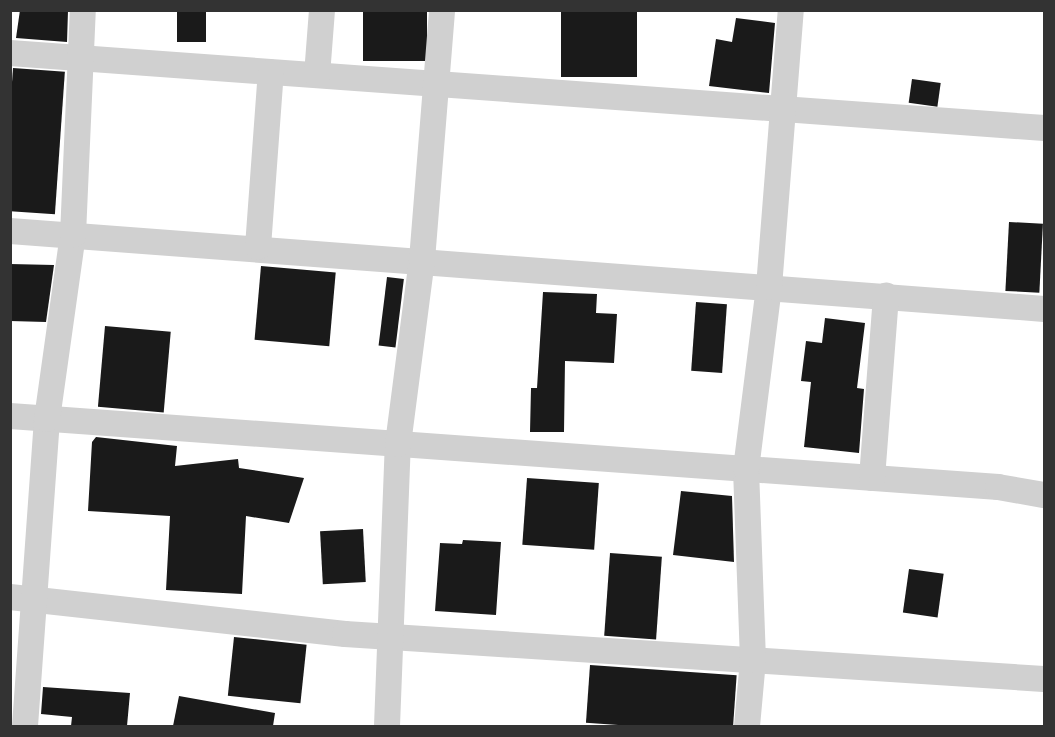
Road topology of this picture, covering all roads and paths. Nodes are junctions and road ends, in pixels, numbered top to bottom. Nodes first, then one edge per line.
1 (82, 10) edge
2 (322, 10) edge
3 (442, 10) edge
4 (791, 10) edge
5 (10, 53) edge
6 (81, 58) junction
7 (271, 72) junction
8 (317, 75) junction
9 (438, 84) junction
10 (782, 109) junction
11 (1044, 128) edge
12 (10, 231) edge
13 (73, 235) junction
14 (258, 247) junction
15 (422, 260) junction
16 (769, 287) junction
17 (886, 296) junction
18 (1044, 309) edge
19 (10, 416) edge
20 (47, 419) junction
21 (398, 444) junction
22 (746, 469) junction
23 (872, 478) junction
24 (1044, 495) edge
25 (22, 598) edge
26 (389, 637) junction
27 (753, 660) junction
28 (1044, 679) edge
29 (25, 726) edge
30 (387, 726) edge
31 (747, 726) edge

1 - 6 street
2 - 8 street
3 - 9 street
4 - 10 street
5 - 6 street
6 - 7 street
6 - 13 street
7 - 8 street
7 - 14 street
8 - 9 street
9 - 10 street
9 - 15 street
10 - 11 street
10 - 16 street
12 - 13 street
13 - 14 street
13 - 20 street
14 - 15 street
15 - 16 street
15 - 21 street
16 - 17 street
16 - 22 street
17 - 18 street
17 - 23 street
19 - 20 street
20 - 21 street
20 - 25 street
21 - 22 street
21 - 26 street
22 - 23 street
22 - 27 street
23 - 24 street
25 - 26 street
25 - 29 street
26 - 27 street
26 - 30 street
27 - 28 street
27 - 31 street

